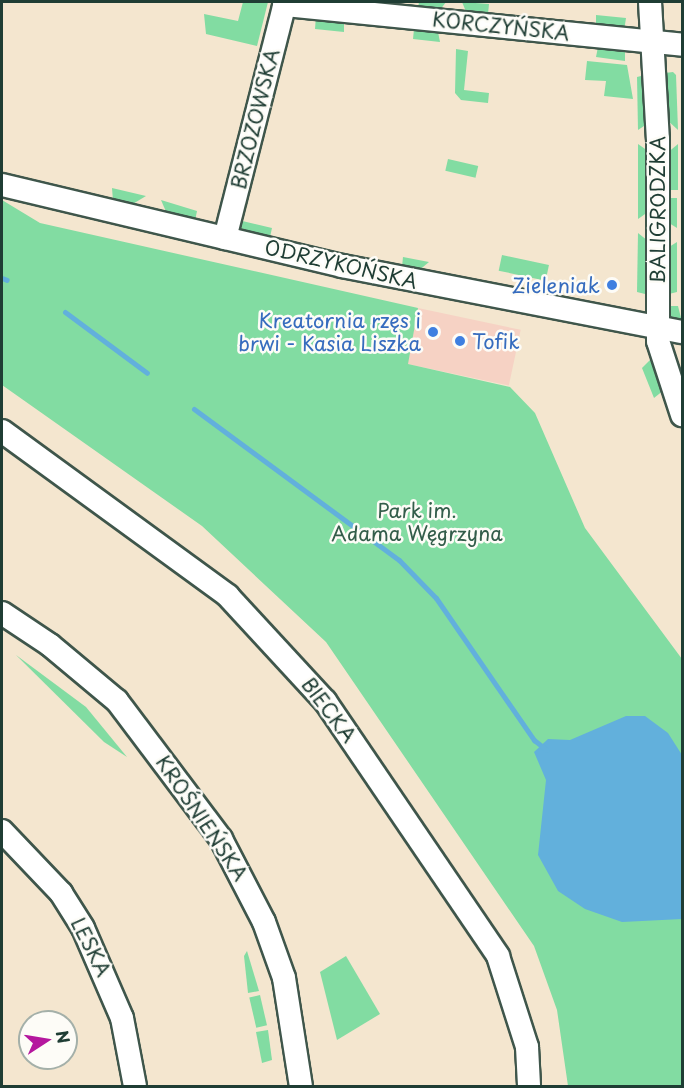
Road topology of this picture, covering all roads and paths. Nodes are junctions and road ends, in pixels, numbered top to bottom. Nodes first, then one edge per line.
1 (650, 2) edge
2 (285, 3) edge
3 (654, 42) junction
4 (682, 45) edge
5 (2, 185) edge
6 (225, 238) junction
7 (657, 328) junction
8 (682, 332) edge
9 (682, 415) edge
10 (2, 431) edge
11 (2, 613) edge
12 (2, 831) edge
13 (135, 1086) edge
14 (301, 1086) edge
15 (529, 1086) edge

1 - 3 street, BALIGRODZKA
2 - 3 street, KORCZYŃSKA
2 - 6 street, BRZOZOWSKA
3 - 4 street, KORCZYŃSKA
3 - 7 street, BALIGRODZKA
5 - 6 street, ODRZYKOŃSKA
6 - 7 street, ODRZYKOŃSKA
7 - 8 street, ODRZYKOŃSKA
7 - 9 street, BALIGRODZKA
10 - 15 street, BIECKA
11 - 14 street, KROŚNIEŃSKA
12 - 13 street, LESKA

